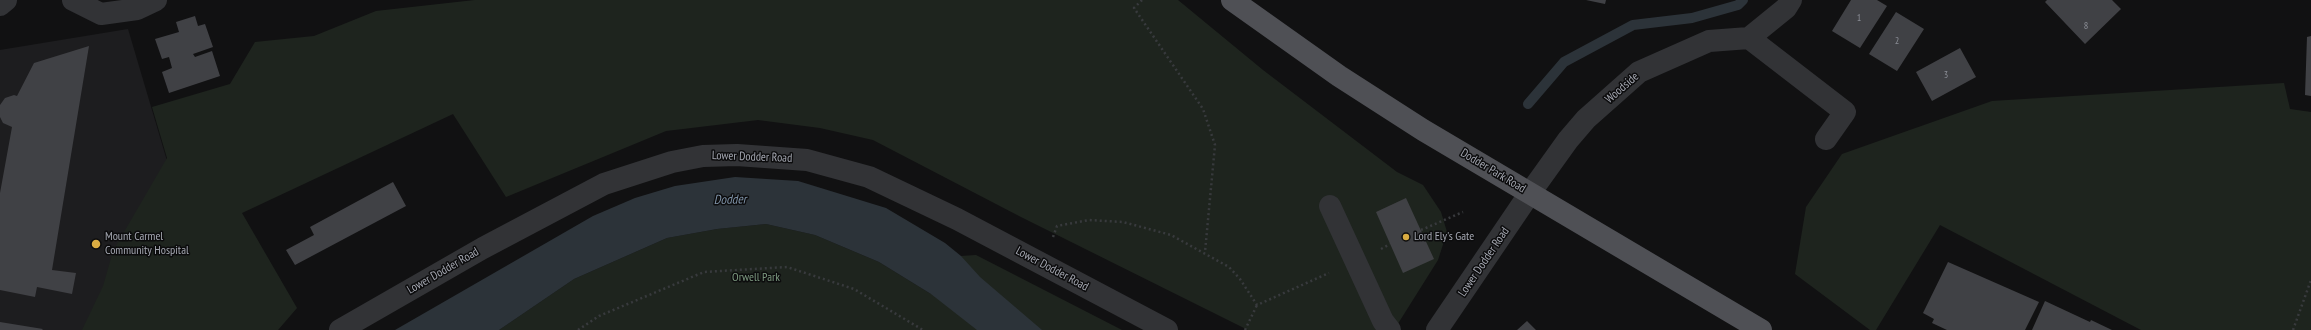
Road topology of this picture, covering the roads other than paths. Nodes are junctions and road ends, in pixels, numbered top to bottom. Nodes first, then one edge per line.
1 (6, 0) edge
2 (73, 0) edge
3 (156, 0) edge
4 (1232, 0) edge
5 (1791, 0) edge
6 (0, 5) edge
7 (1750, 38) junction
8 (1826, 139) dead end
9 (1530, 193) junction
10 (1330, 206) dead end
11 (340, 330) edge
12 (1168, 330) edge
13 (1390, 330) edge
14 (1437, 330) edge
15 (1762, 330) edge

1 - 6 street
2 - 3 street
4 - 9 main road, Dodder Park Road
5 - 7 street
7 - 8 street
7 - 9 street, Woodside
9 - 14 street, Lower Dodder Road
9 - 15 main road, Dodder Park Road
10 - 13 street
11 - 12 street, Lower Dodder Road

